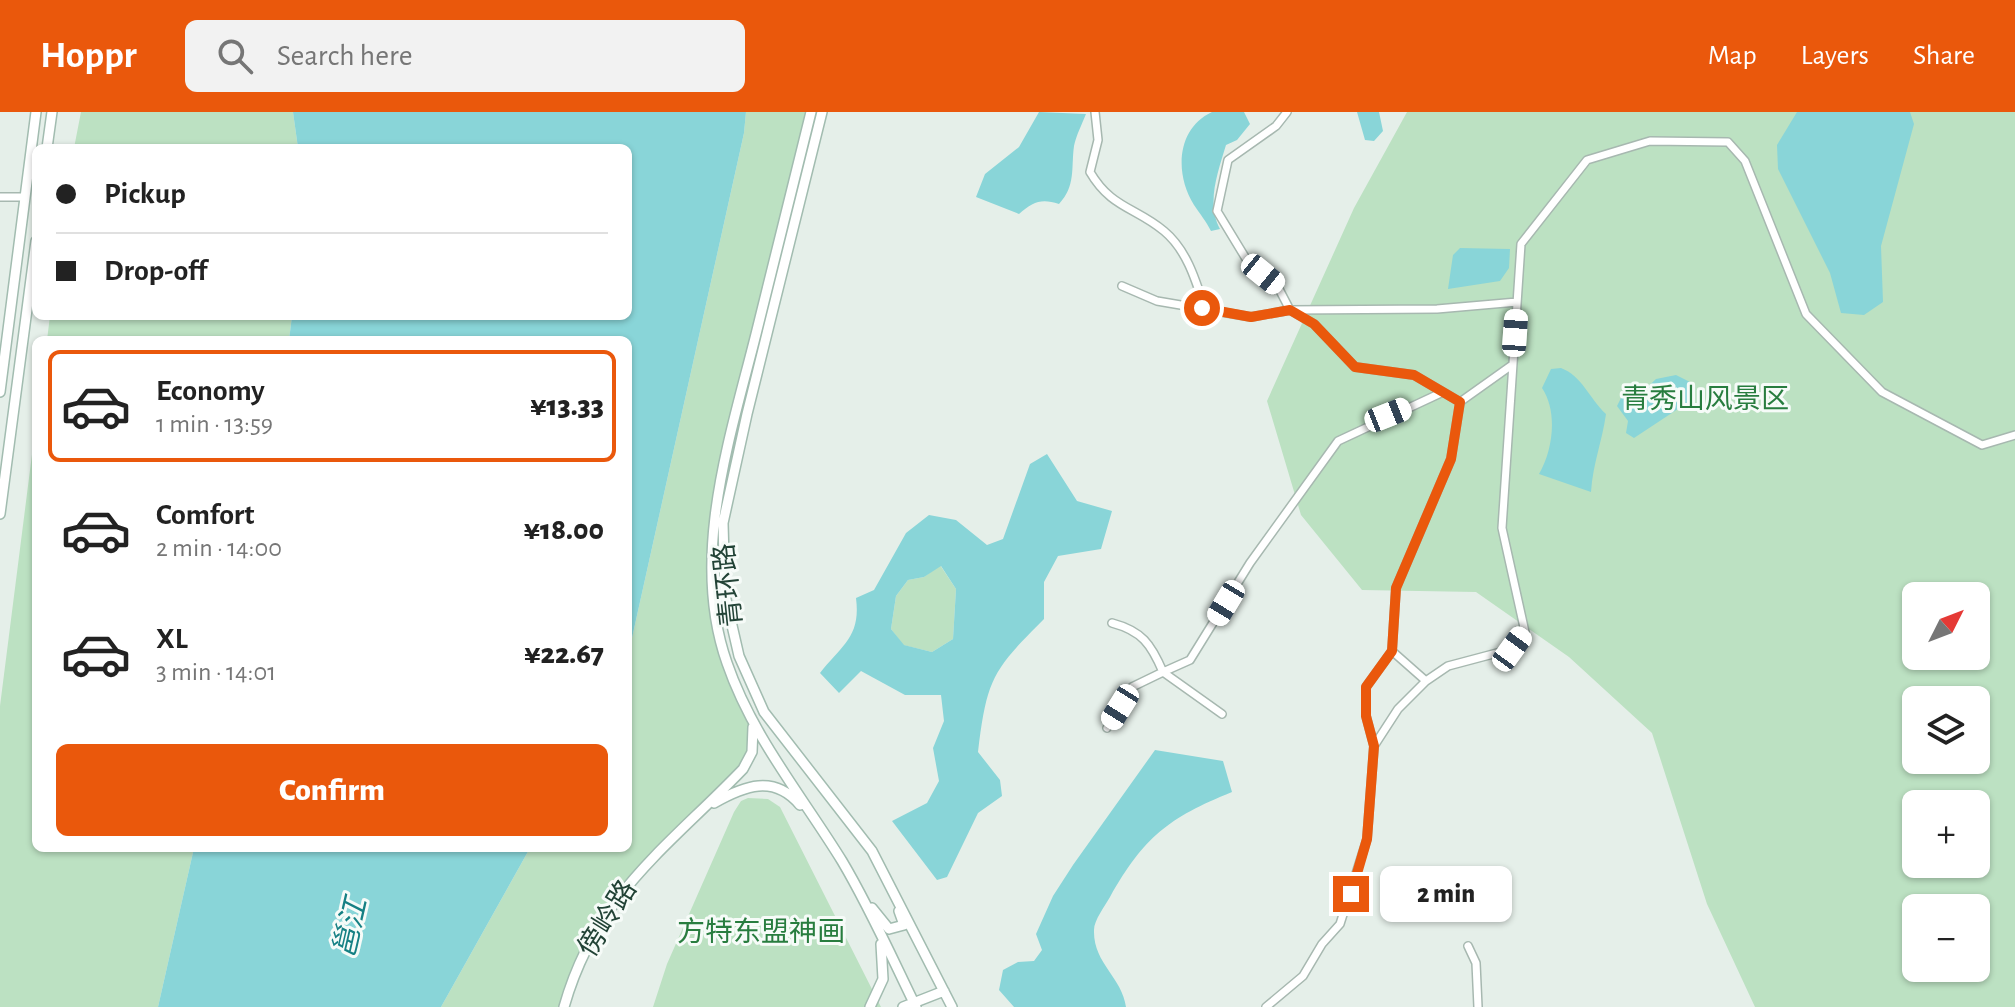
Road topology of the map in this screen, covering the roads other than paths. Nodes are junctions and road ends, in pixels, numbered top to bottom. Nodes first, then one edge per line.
1 (36, 112) edge
2 (52, 112) edge
3 (811, 112) edge
4 (822, 112) edge
5 (1095, 112) edge
6 (1287, 112) edge
7 (48, 144) edge
8 (0, 197) edge
9 (24, 197) junction
10 (32, 271) edge
11 (1122, 286) dead end
12 (1517, 302) junction
13 (1205, 309) junction
14 (1290, 310) junction
15 (1512, 365) junction
16 (0, 392) edge
17 (1443, 392) junction
18 (1460, 402) junction
19 (2015, 435) edge
20 (0, 514) edge
21 (1112, 623) dead end
22 (1392, 651) junction
23 (1163, 672) junction
24 (1426, 681) junction
25 (1222, 714) dead end
26 (752, 720) junction
27 (1107, 728) dead end
28 (1374, 746) junction
29 (704, 809) junction
30 (825, 835) junction
31 (891, 883) junction
32 (862, 896) junction
33 (876, 925) junction
34 (1468, 946) dead end
35 (944, 991) junction
36 (915, 1005) edge
37 (564, 1007) edge
38 (870, 1007) edge
39 (903, 1007) edge
40 (952, 1007) edge
41 (1266, 1007) edge
42 (1478, 1007) edge

1 - 9 main road
2 - 7 main road
3 - 26 main road, 青环路
4 - 31 main road, 青环路
5 - 13 street
6 - 14 street
8 - 9 street
9 - 16 main road
10 - 20 main road
11 - 13 street
12 - 14 street
12 - 15 street
12 - 19 street
13 - 14 street
14 - 17 street
15 - 18 street
15 - 24 street
17 - 18 street
17 - 23 street
18 - 22 street
21 - 23 street
22 - 24 street
22 - 28 street
23 - 25 street
23 - 27 street
24 - 28 street
26 - 29 main road
26 - 30 main road, 青环路
28 - 41 street
29 - 30 main road
29 - 37 main road, 傍岭路
30 - 32 main road, 青环路
31 - 32 main road
31 - 35 main road, 青环路
32 - 33 main road, 青环路
33 - 36 main road, 青环路
33 - 38 main road
34 - 42 street
35 - 36 main road
35 - 40 main road, 青环路
36 - 39 main road

